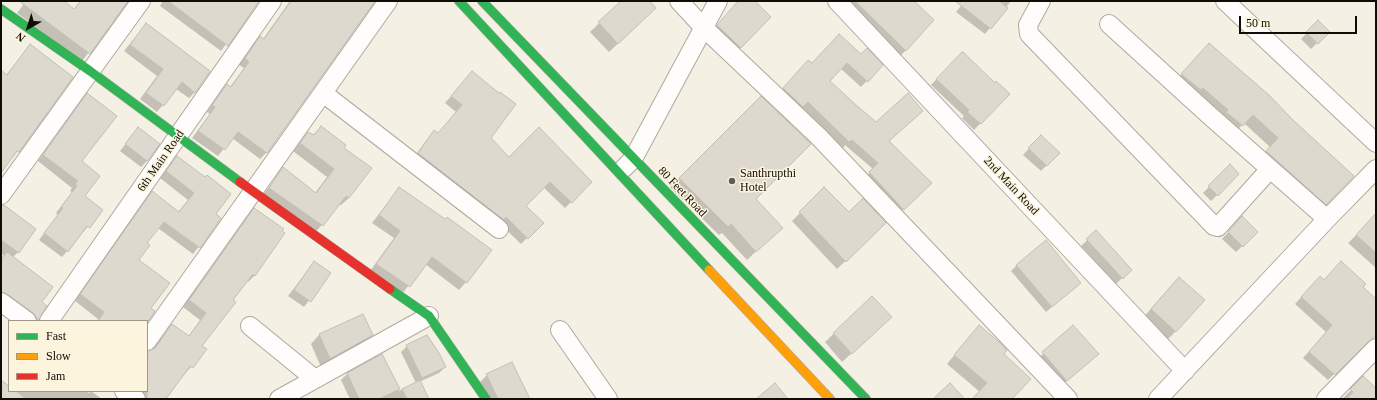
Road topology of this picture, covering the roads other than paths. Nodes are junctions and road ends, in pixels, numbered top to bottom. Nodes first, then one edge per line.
1 (141, 1) edge
2 (272, 1) edge
3 (388, 1) edge
4 (459, 1) edge
5 (482, 1) edge
6 (679, 1) edge
7 (718, 1) edge
8 (836, 1) edge
9 (1226, 1) edge
10 (1032, 4) edge
11 (1, 9) edge
12 (1109, 24) dead end
13 (703, 27) junction
14 (90, 71) junction
15 (323, 93) junction
16 (178, 136) junction
17 (1376, 143) edge
18 (633, 159) junction
19 (1270, 169) junction
20 (1376, 169) edge
21 (619, 173) junction
22 (253, 192) junction
23 (1, 195) edge
24 (1327, 218) junction
25 (499, 229) dead end
26 (1, 302) edge
27 (429, 316) junction
28 (26, 320) edge
29 (50, 320) edge
30 (250, 326) dead end
31 (560, 330) dead end
32 (148, 341) edge
33 (1376, 348) edge
34 (1185, 371) junction
35 (315, 379) junction
36 (126, 392) edge
37 (136, 399) edge
38 (279, 399) edge
39 (486, 399) edge
40 (608, 399) edge
41 (830, 399) edge
42 (866, 399) edge
43 (1068, 399) edge
44 (1158, 399) edge
45 (1326, 399) edge

1 - 14 street
2 - 16 street, 6th Main Road
3 - 15 street
4 - 21 main road
5 - 18 main road, 80 Feet Road
6 - 13 street
7 - 13 street
8 - 34 street, 2nd Main Road
9 - 17 street
10 - 19 street
11 - 14 main road
12 - 19 street
13 - 18 street
13 - 43 street
14 - 16 main road
14 - 23 street
15 - 22 street
15 - 25 street
16 - 22 main road
16 - 29 street, 6th Main Road
18 - 21 street
18 - 42 main road, 80 Feet Road
19 - 24 street
20 - 24 street
21 - 41 main road
22 - 27 main road
22 - 32 street
24 - 34 street
26 - 28 street
27 - 35 street
27 - 39 main road
30 - 35 street
31 - 40 street
33 - 45 street
34 - 44 street
35 - 38 street
36 - 37 street

